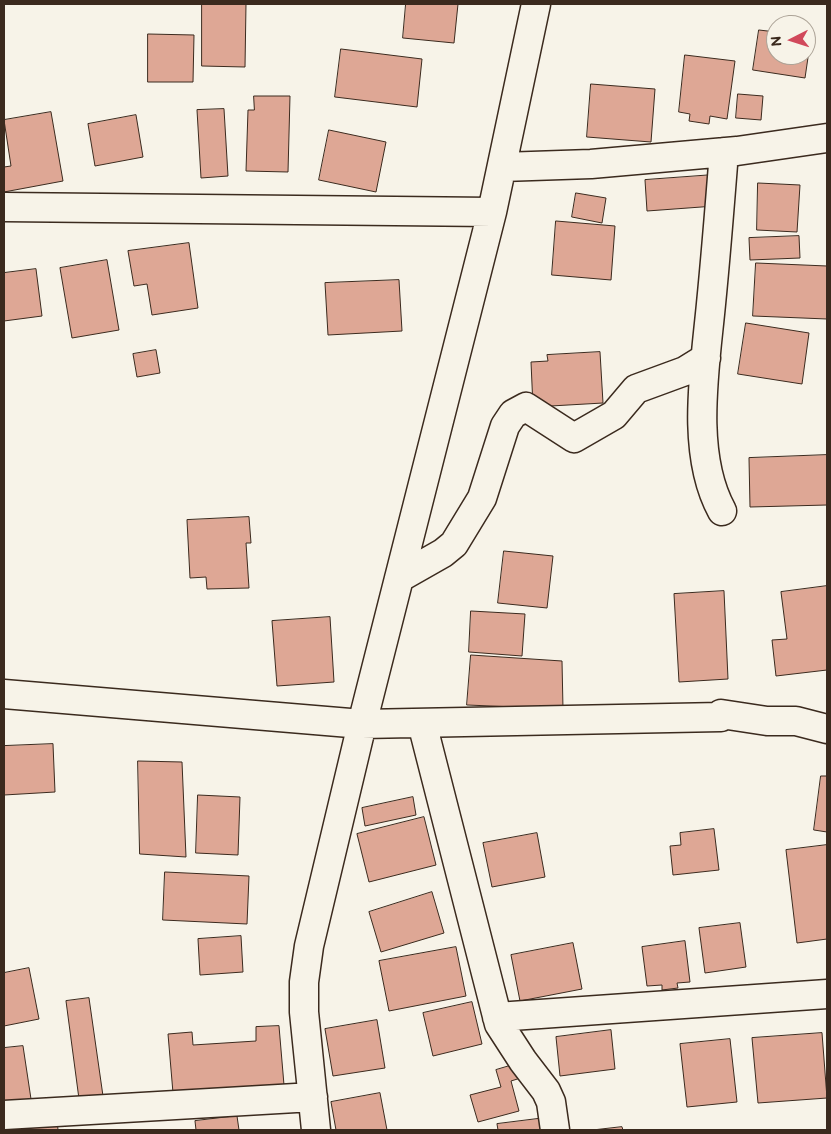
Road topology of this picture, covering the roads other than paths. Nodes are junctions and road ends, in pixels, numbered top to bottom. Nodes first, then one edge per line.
1 (536, 4) edge
2 (827, 138) edge
3 (724, 152) junction
4 (502, 167) junction
5 (4, 207) edge
6 (492, 212) junction
7 (706, 358) junction
8 (722, 510) dead end
9 (399, 578) junction
10 (4, 694) edge
11 (422, 723) junction
12 (362, 724) junction
13 (827, 729) edge
14 (827, 994) edge
15 (496, 1017) junction
16 (313, 1097) junction
17 (4, 1115) edge
18 (316, 1130) edge
19 (555, 1130) edge

1 - 4 street
2 - 3 street
3 - 4 street
3 - 7 street
4 - 6 street
5 - 6 street
6 - 9 street
7 - 8 street
7 - 9 street
9 - 12 street
10 - 12 street
11 - 12 street
11 - 13 street
11 - 15 street
12 - 16 street
14 - 15 street
15 - 19 street
16 - 17 street
16 - 18 street

